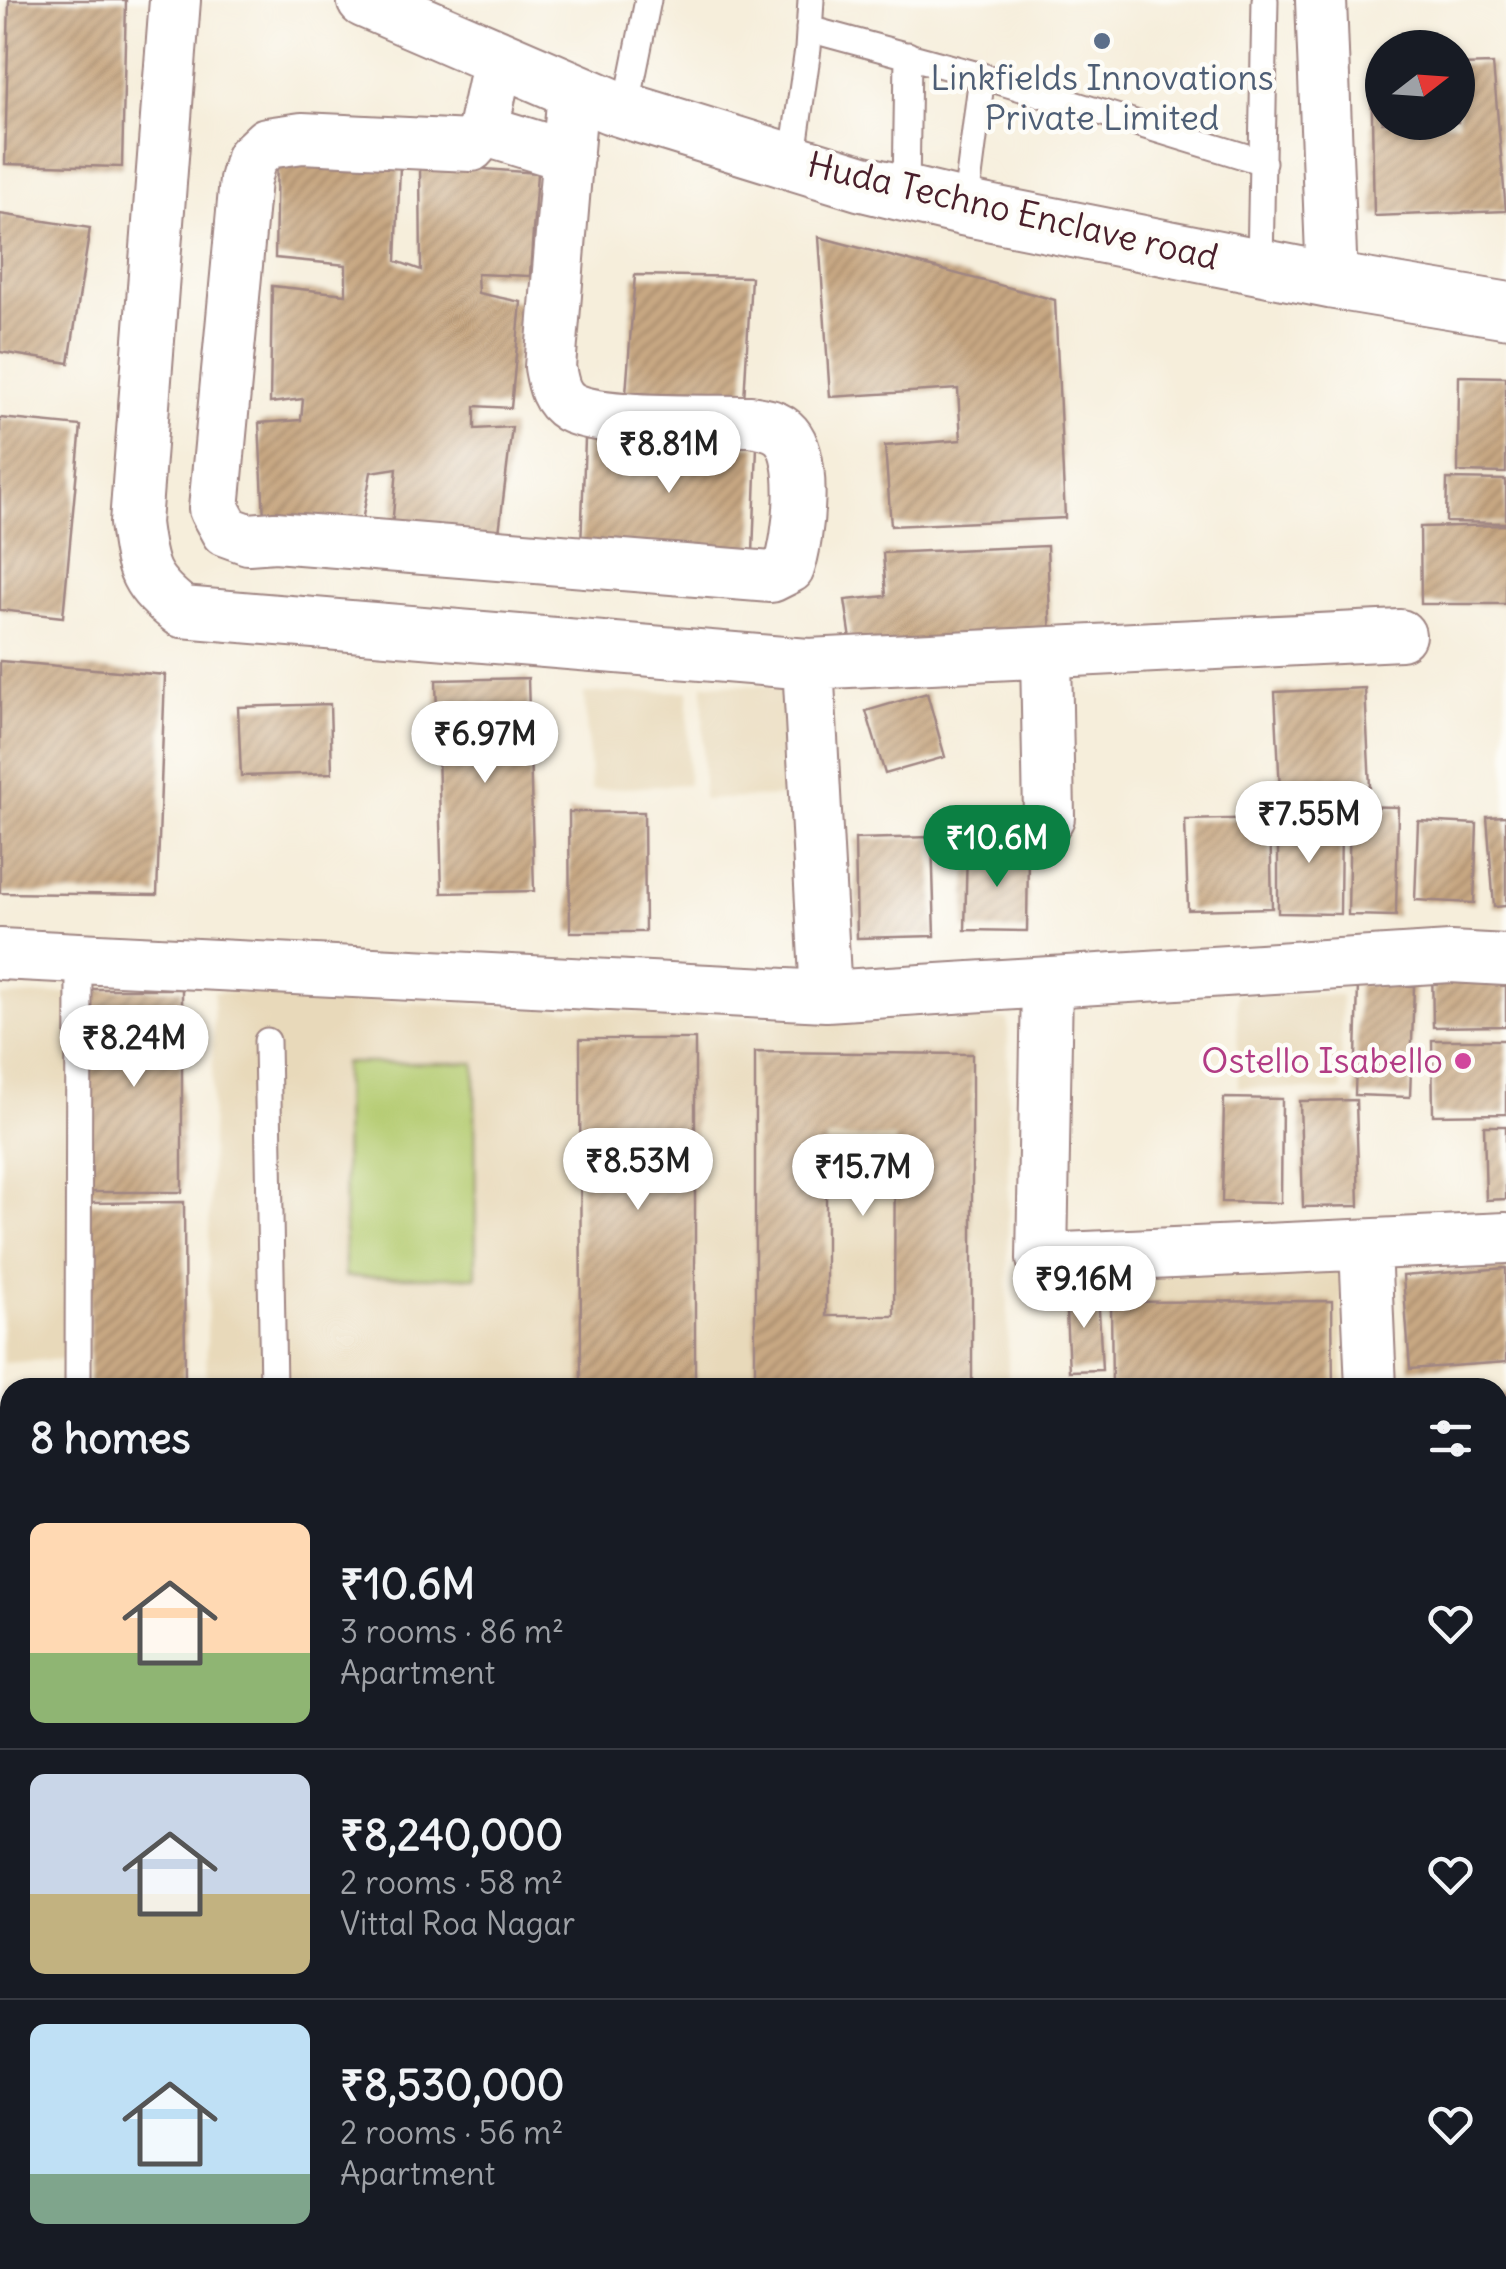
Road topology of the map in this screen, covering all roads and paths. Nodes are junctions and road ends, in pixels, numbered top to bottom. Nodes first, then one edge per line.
1 (175, 0) edge
2 (365, 0) edge
3 (648, 0) edge
4 (811, 0) edge
5 (1265, 0) edge
6 (1320, 0) edge
7 (809, 29) junction
8 (908, 55) junction
9 (498, 58) junction
10 (982, 76) junction
11 (573, 90) junction
12 (626, 110) junction
13 (483, 130) junction
14 (568, 156) junction
15 (792, 162) junction
16 (1263, 162) junction
17 (906, 194) junction
18 (965, 208) junction
19 (1260, 265) junction
20 (1332, 281) junction
21 (1506, 310) edge
22 (1400, 635) dead end
23 (1046, 654) junction
24 (808, 664) junction
25 (1048, 816) dead end
26 (0, 954) edge
27 (78, 958) junction
28 (1506, 960) edge
29 (1047, 984) junction
30 (826, 996) junction
31 (267, 1040) dead end
32 (1506, 1238) edge
33 (1365, 1246) junction
34 (78, 1378) edge
35 (273, 1378) edge
36 (1371, 1378) edge

1 - 24 street
2 - 9 street, Huda Techno Enclave road
3 - 12 lane
4 - 7 lane
5 - 16 lane
6 - 20 street
7 - 8 lane
7 - 15 lane
8 - 10 lane
8 - 17 lane
9 - 11 street, Huda Techno Enclave road
9 - 13 street
10 - 16 lane
10 - 18 lane
11 - 12 street, Huda Techno Enclave road
11 - 14 street
12 - 15 street, Huda Techno Enclave road
13 - 14 street
13 - 14 street
15 - 17 street, Huda Techno Enclave road
16 - 19 lane
17 - 18 street, Huda Techno Enclave road
18 - 19 street, Huda Techno Enclave road
19 - 20 street, Huda Techno Enclave road
20 - 21 street, Huda Techno Enclave road
22 - 23 street
23 - 24 street
23 - 25 street
24 - 30 street
26 - 27 street
27 - 30 street
27 - 34 lane
28 - 29 street
29 - 30 street
29 - 33 street
31 - 35 lane
32 - 33 street
33 - 36 street

